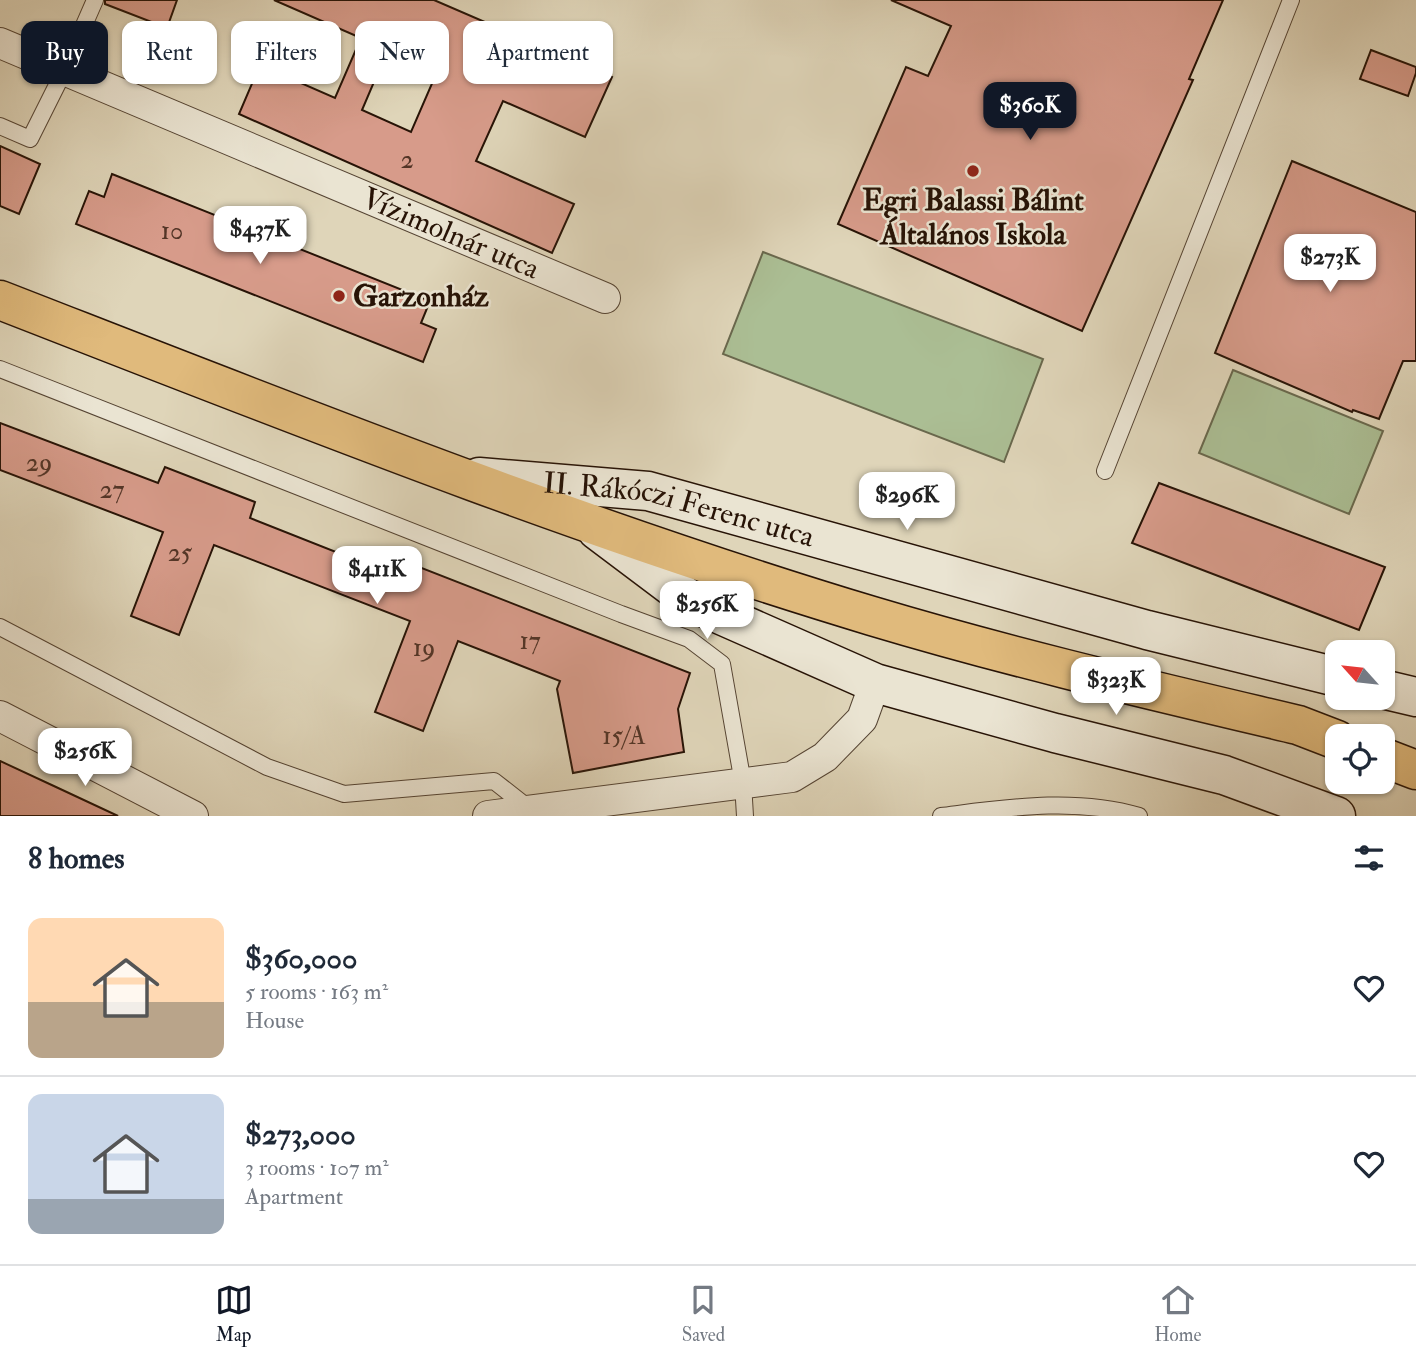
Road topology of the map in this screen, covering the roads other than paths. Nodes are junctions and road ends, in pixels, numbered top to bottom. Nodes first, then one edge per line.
1 (95, 0) edge
2 (1292, 0) edge
3 (86, 21) edge
4 (0, 43) edge
5 (21, 52) edge
6 (58, 84) edge
7 (95, 84) edge
8 (0, 126) edge
9 (606, 298) dead end
10 (0, 300) edge
11 (0, 369) edge
12 (1105, 471) dead end
13 (463, 476) junction
14 (584, 520) junction
15 (0, 627) edge
16 (1325, 674) edge
17 (875, 683) junction
18 (1395, 692) edge
19 (1416, 697) edge
20 (0, 716) edge
21 (1325, 735) edge
22 (1395, 762) edge
23 (1416, 770) edge
24 (743, 783) junction
25 (531, 810) junction
26 (193, 816) edge
27 (493, 816) edge
28 (745, 816) edge
29 (941, 816) edge
30 (1139, 816) edge
31 (1336, 816) edge

1 - 3 lane
2 - 12 lane
4 - 5 street, Vízimolnár utca
6 - 8 lane
7 - 9 street, Vízimolnár utca
10 - 13 main road, II. Rákóczi Ferenc utca
11 - 24 lane
13 - 14 main road, II. Rákóczi Ferenc utca
13 - 16 main road, II. Rákóczi Ferenc utca
14 - 17 main road, II. Rákóczi Ferenc utca
14 - 21 main road, II. Rákóczi Ferenc utca
15 - 25 lane
17 - 24 street
17 - 31 main road, II. Rákóczi Ferenc utca
18 - 19 main road
20 - 26 street
22 - 23 main road
24 - 25 street
24 - 28 lane
25 - 27 street
29 - 30 lane

